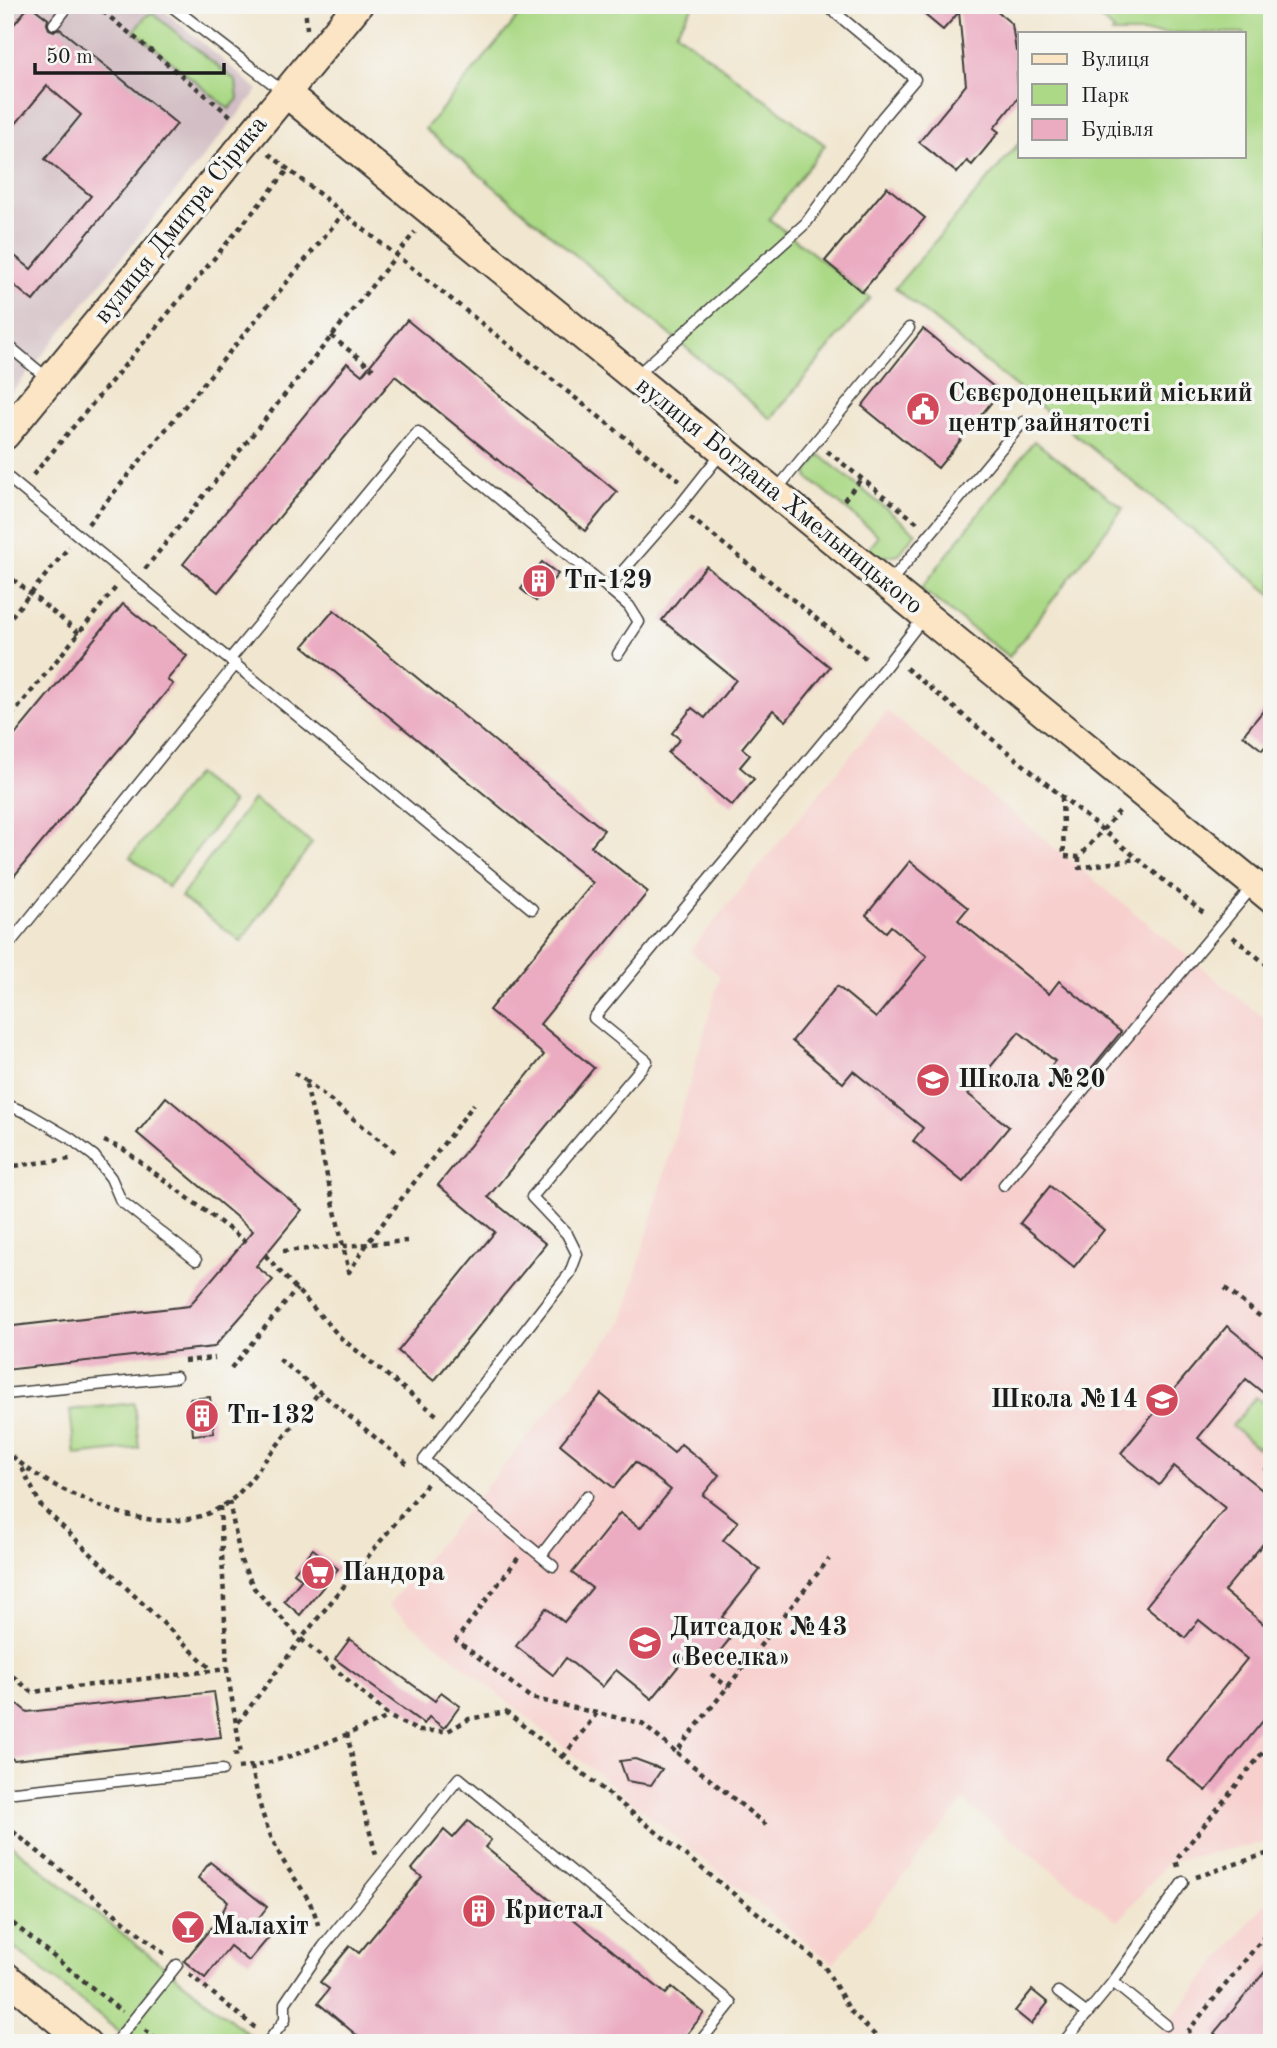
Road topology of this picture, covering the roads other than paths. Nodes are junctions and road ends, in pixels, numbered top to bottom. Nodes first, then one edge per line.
1 (12, 5) edge
2 (69, 5) edge
3 (170, 5) edge
4 (358, 5) edge
5 (826, 5) edge
6 (5, 14) edge
7 (54, 24) dead end
8 (286, 93) junction
9 (909, 328) dead end
10 (5, 343) edge
11 (634, 378) junction
12 (50, 381) junction
13 (1023, 422) dead end
14 (5, 435) edge
15 (723, 451) junction
16 (5, 475) edge
17 (774, 493) junction
18 (887, 585) junction
19 (608, 588) junction
20 (925, 616) junction
21 (618, 654) dead end
22 (233, 661) junction
23 (1263, 892) edge
24 (532, 909) dead end
25 (5, 949) edge
26 (5, 1104) edge
27 (1004, 1185) dead end
28 (196, 1260) dead end
29 (176, 1377) dead end
30 (5, 1394) edge
31 (587, 1496) dead end
32 (542, 1555) junction
33 (553, 1566) dead end
34 (222, 1770) road end
35 (5, 1793) edge
36 (1183, 1882) road end
37 (177, 1965) road end
38 (5, 1976) edge
39 (1113, 1982) junction
40 (1058, 1992) dead end
41 (1087, 2014) junction
42 (1166, 2025) dead end
43 (268, 2041) edge
44 (86, 2043) edge
45 (115, 2043) edge
46 (699, 2043) edge
47 (1063, 2043) edge

1 - 6 lane
2 - 7 lane
3 - 8 lane
4 - 8 street, вулиця Дмитра Сірика
5 - 11 lane
8 - 11 street, вулиця Богдана Хмельницького
8 - 12 street, вулиця Дмитра Сірика
9 - 17 lane
10 - 12 lane
11 - 15 street, вулиця Богдана Хмельницького
12 - 14 street, вулиця Дмитра Сірика
13 - 18 lane
15 - 17 street, вулиця Богдана Хмельницького
15 - 19 lane
16 - 22 lane
17 - 18 street, вулиця Богдана Хмельницького
18 - 20 street, вулиця Богдана Хмельницького
19 - 21 lane
19 - 22 lane
20 - 23 street, вулиця Богдана Хмельницького
20 - 32 lane
22 - 24 lane
22 - 25 lane
23 - 27 lane
26 - 28 lane
29 - 30 lane
31 - 32 lane
32 - 33 lane
34 - 35 lane
36 - 39 lane
37 - 45 lane
38 - 44 street
39 - 41 lane
39 - 42 lane
40 - 41 lane
41 - 47 lane
43 - 46 lane

